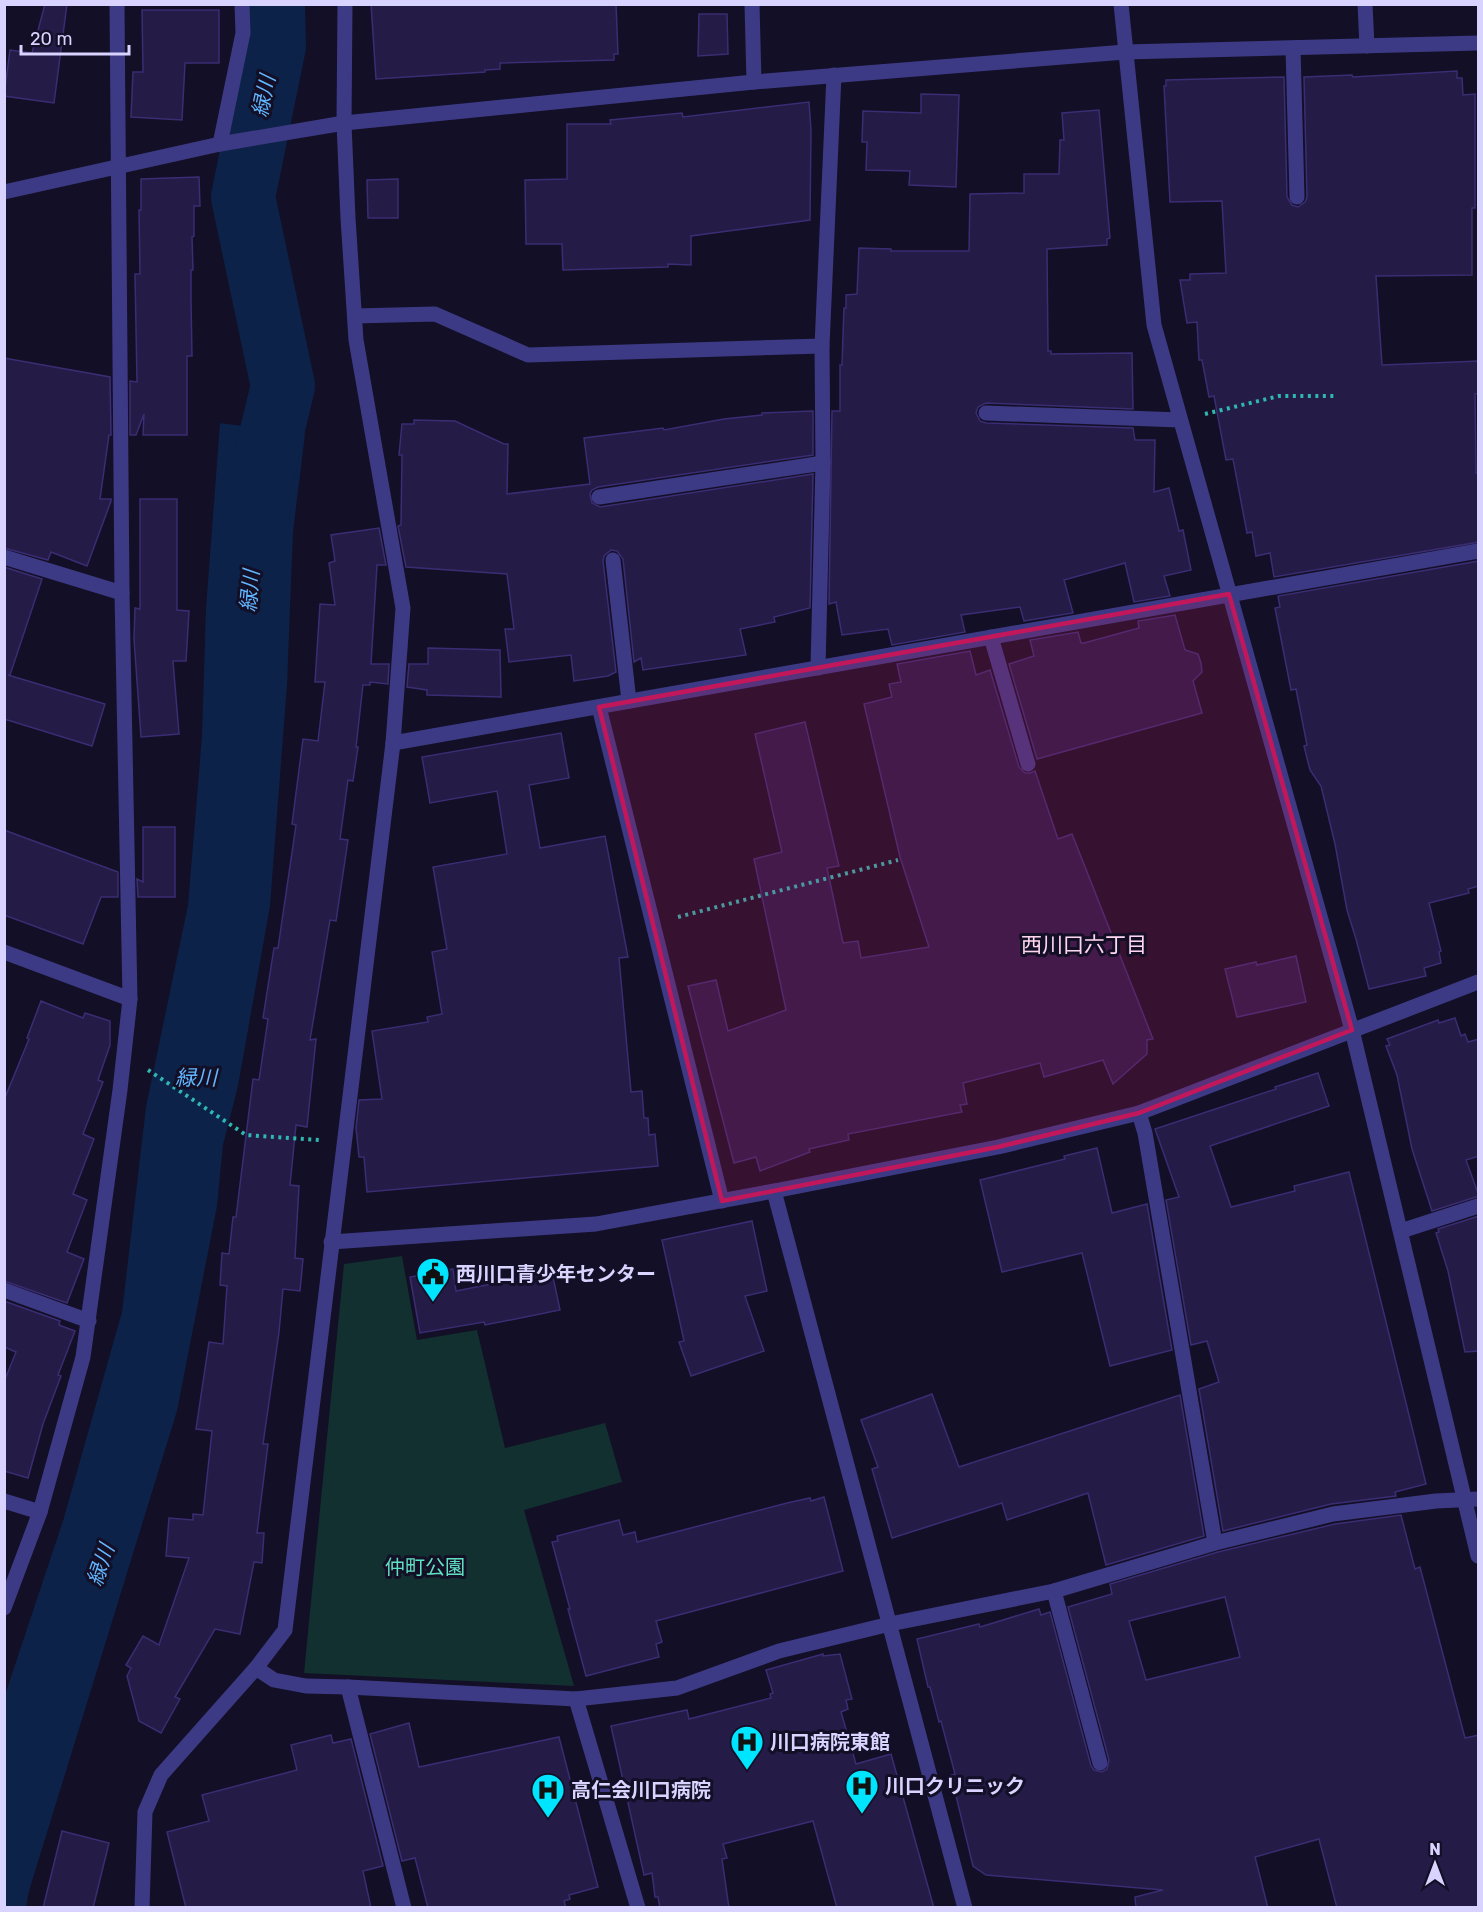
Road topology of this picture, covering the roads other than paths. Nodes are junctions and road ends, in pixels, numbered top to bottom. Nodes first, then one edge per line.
1 (117, 4) edge
2 (242, 4) edge
3 (345, 4) edge
4 (752, 4) edge
5 (1121, 4) edge
6 (1365, 4) edge
7 (1479, 43) edge
8 (1367, 46) junction
9 (1293, 48) junction
10 (1125, 52) junction
11 (834, 75) junction
12 (754, 82) junction
13 (343, 123) junction
14 (222, 143) junction
15 (118, 168) junction
16 (4, 192) edge
17 (1296, 197) dead end
18 (355, 316) junction
19 (822, 346) junction
20 (986, 413) dead end
21 (1180, 420) junction
22 (823, 463) junction
23 (599, 497) dead end
24 (1479, 551) edge
25 (4, 557) edge
26 (613, 560) dead end
27 (122, 593) junction
28 (1229, 594) junction
29 (991, 637) junction
30 (818, 668) junction
31 (629, 701) junction
32 (599, 706) junction
33 (393, 743) junction
34 (1028, 764) dead end
35 (4, 952) edge
36 (1479, 982) edge
37 (130, 999) junction
38 (1353, 1030) junction
39 (1139, 1113) junction
40 (774, 1191) junction
41 (722, 1201) junction
42 (1479, 1206) edge
43 (1401, 1232) junction
44 (331, 1242) junction
45 (4, 1290) edge
46 (89, 1321) junction
47 (1472, 1500) edge
48 (4, 1501) edge
49 (40, 1512) junction
50 (1215, 1543) junction
51 (1479, 1556) edge
52 (1053, 1591) junction
53 (4, 1608) edge
54 (890, 1624) junction
55 (256, 1668) junction
56 (348, 1687) junction
57 (576, 1699) junction
58 (1100, 1763) dead end
59 (142, 1908) edge
60 (405, 1908) edge
61 (638, 1908) edge
62 (965, 1908) edge

1 - 15 street
2 - 14 street
3 - 13 street
4 - 12 street
5 - 10 street
6 - 8 street
7 - 8 street
8 - 9 street
9 - 10 street
9 - 17 street
10 - 11 street
10 - 21 street
11 - 12 street
11 - 19 street
12 - 13 street
13 - 14 street
13 - 18 street
14 - 15 street
15 - 16 street
15 - 27 street
18 - 19 street
18 - 33 street
19 - 22 street
20 - 21 street
21 - 28 street
22 - 23 street
22 - 30 street
24 - 28 street
25 - 27 street
26 - 31 street
27 - 37 street
28 - 29 street
28 - 38 street
29 - 30 street
29 - 34 street
30 - 31 street
31 - 32 street
32 - 33 street
32 - 41 street
33 - 44 street
35 - 37 street
36 - 38 street
37 - 46 street
38 - 39 street
38 - 43 street
39 - 40 street
39 - 50 street
40 - 41 street
40 - 54 street
41 - 44 street
42 - 43 street
43 - 47 street
44 - 55 street
45 - 46 street
46 - 49 street
47 - 50 street
47 - 51 street
48 - 49 street
49 - 53 street
50 - 52 street
52 - 54 street
52 - 58 street
54 - 57 street
54 - 62 street
55 - 56 street
55 - 59 street
56 - 57 street
56 - 60 street
57 - 61 street

